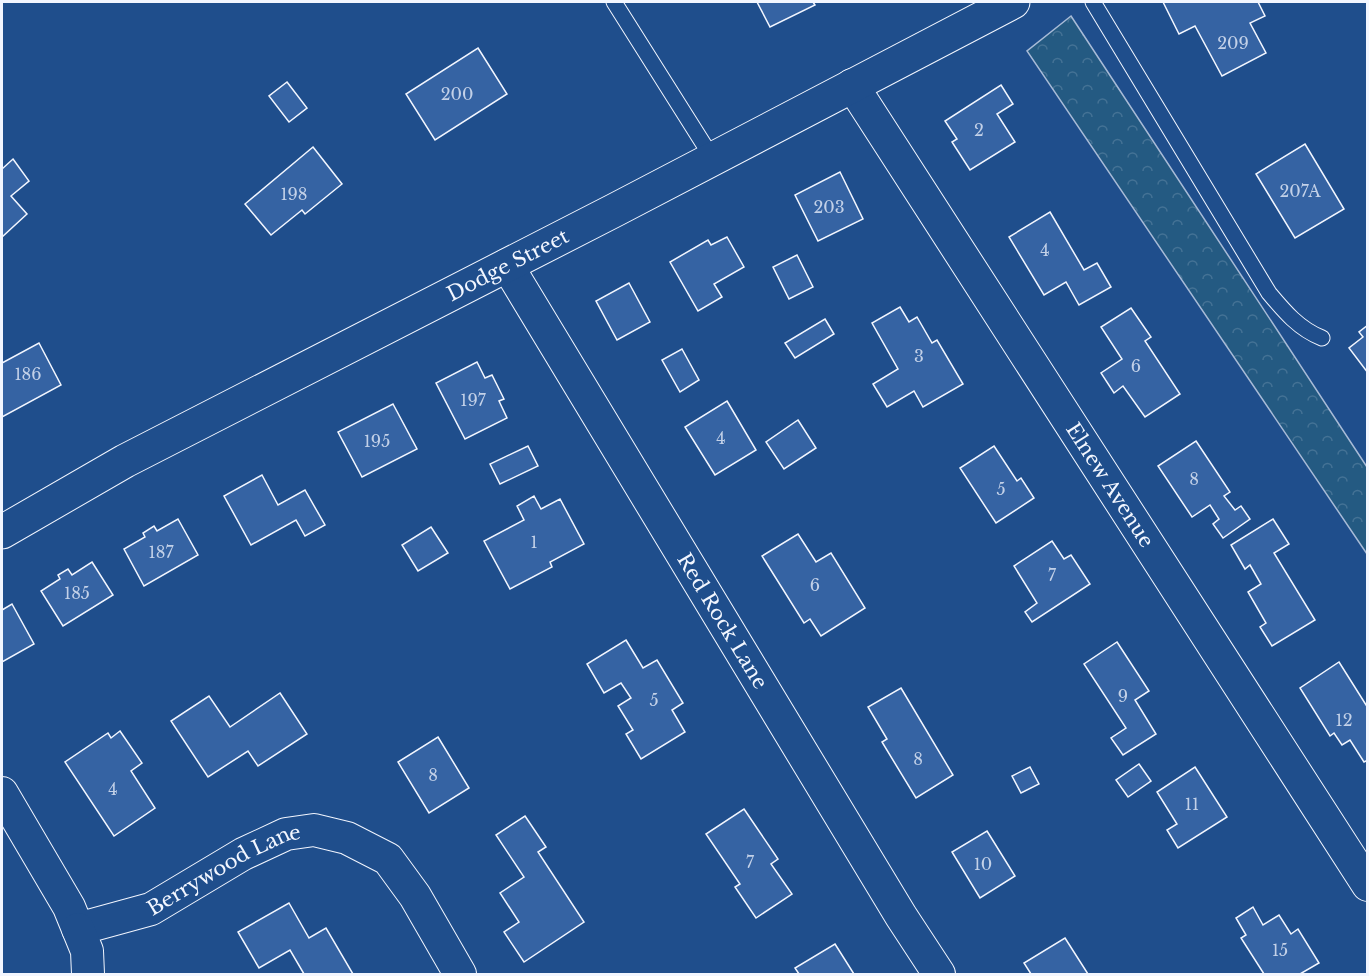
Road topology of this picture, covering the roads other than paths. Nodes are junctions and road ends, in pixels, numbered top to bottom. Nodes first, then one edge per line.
1 (614, 2) edge
2 (1013, 2) edge
3 (1093, 2) edge
4 (852, 85) junction
5 (713, 159) junction
6 (507, 265) junction
7 (1322, 338) dead end
8 (2, 532) edge
9 (2, 794) edge
10 (1368, 885) edge
11 (78, 929) junction
12 (88, 975) edge
13 (460, 975) edge
14 (939, 975) edge

1 - 5 lane
2 - 4 main road, Dodge Street
3 - 7 lane
4 - 5 main road, Dodge Street
4 - 10 street, Elnew Avenue
5 - 6 main road, Dodge Street
6 - 8 main road, Dodge Street
6 - 14 street, Red Rock Lane
9 - 11 street
11 - 12 street
11 - 13 street, Berrywood Lane

